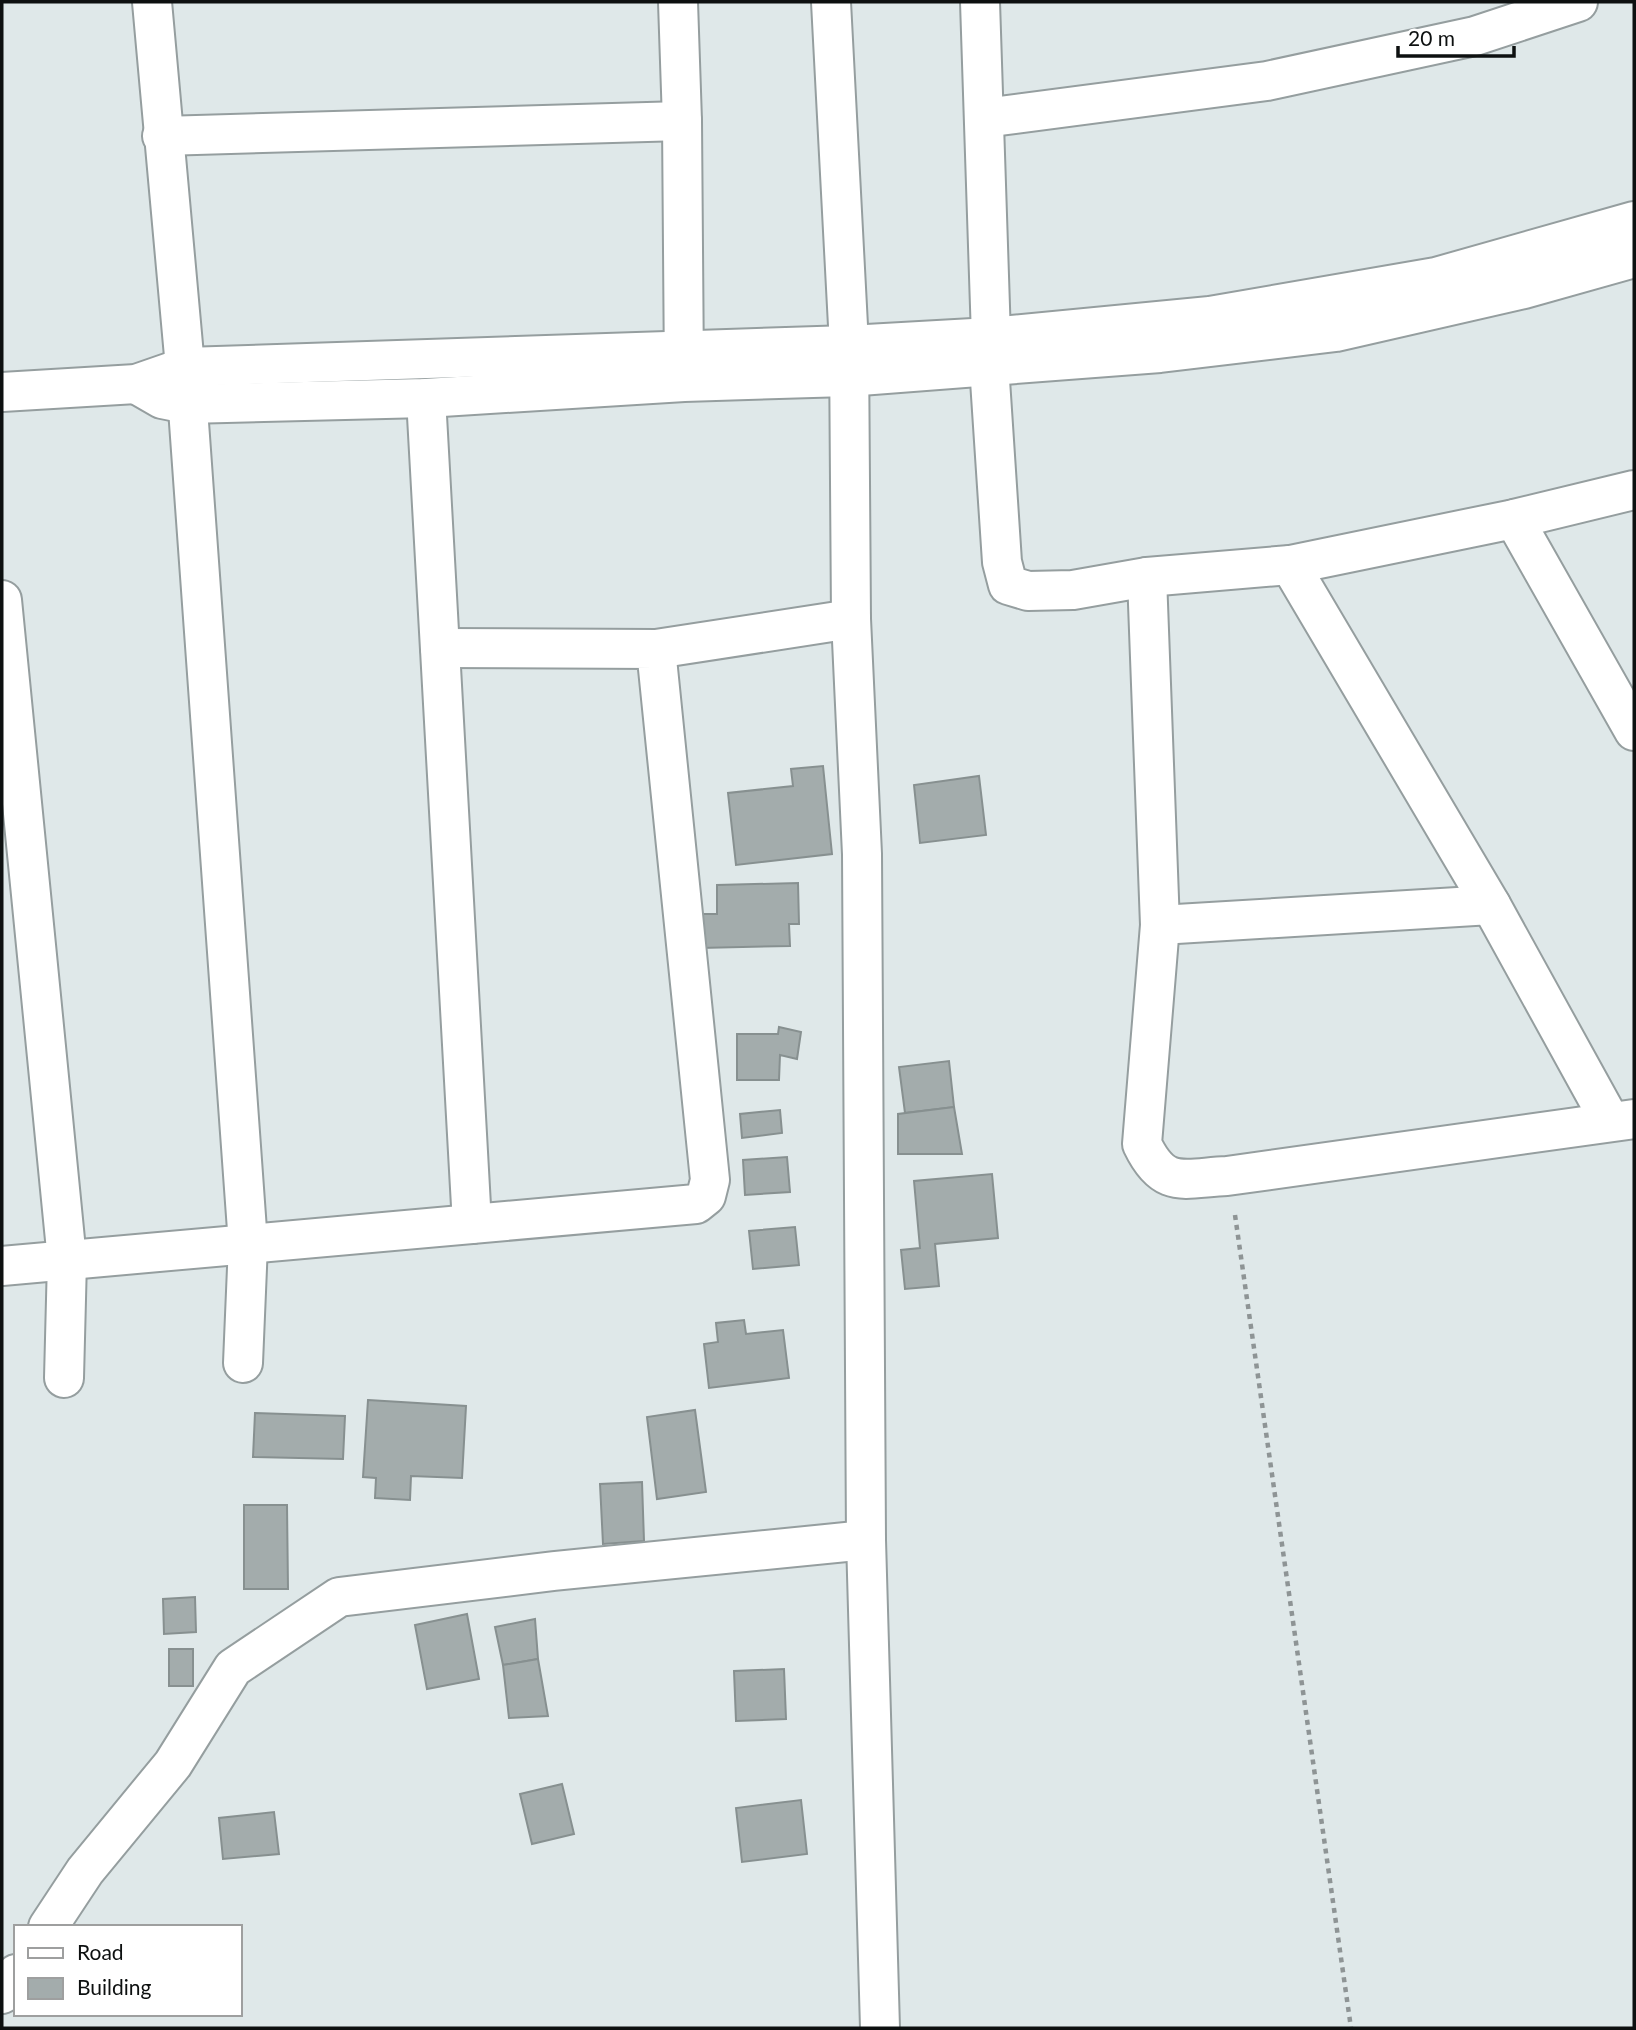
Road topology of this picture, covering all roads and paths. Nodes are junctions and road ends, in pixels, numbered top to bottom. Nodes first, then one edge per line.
1 (152, 2) edge
2 (678, 2) edge
3 (831, 2) edge
4 (980, 2) edge
5 (1578, 2) edge
6 (984, 118) junction
7 (682, 121) junction
8 (162, 136) junction
9 (1634, 221) edge
10 (1634, 258) edge
11 (990, 351) junction
12 (848, 361) junction
13 (684, 367) junction
14 (186, 386) junction
15 (2, 392) edge
16 (425, 398) junction
17 (1634, 490) edge
18 (1514, 519) junction
19 (1290, 565) junction
20 (1147, 577) junction
21 (2, 600) edge
22 (851, 619) junction
23 (440, 648) junction
24 (656, 649) junction
25 (1634, 730) edge
26 (1491, 905) junction
27 (1160, 925) junction
28 (1622, 1120) edge
29 (1227, 1176) junction
30 (472, 1224) junction
31 (248, 1244) junction
32 (67, 1260) junction
33 (2, 1266) edge
34 (243, 1363) dead end
35 (64, 1378) dead end
36 (866, 1540) junction
37 (49, 1925) edge
38 (14, 1977) edge
39 (2, 1994) edge
40 (880, 2028) edge
41 (1351, 2028) edge

1 - 8 street
2 - 7 street
3 - 12 street
4 - 6 street
5 - 6 street
6 - 11 street
7 - 8 street
7 - 13 street
8 - 14 street
9 - 11 street
10 - 11 street
11 - 12 street
11 - 20 street
12 - 13 street
12 - 22 street
13 - 14 street
13 - 16 street
14 - 15 street
14 - 16 street
14 - 31 street
16 - 23 street
17 - 18 street
18 - 19 street
18 - 25 street
19 - 20 street
19 - 26 street
20 - 27 street
21 - 32 street
22 - 24 street
22 - 36 street
23 - 24 street
23 - 30 street
24 - 30 street
26 - 27 street
26 - 28 street
27 - 29 street
28 - 29 street
29 - 41 path
30 - 31 street
31 - 32 street
31 - 34 street
32 - 33 street
32 - 35 street
36 - 37 street
36 - 40 street
38 - 39 street

